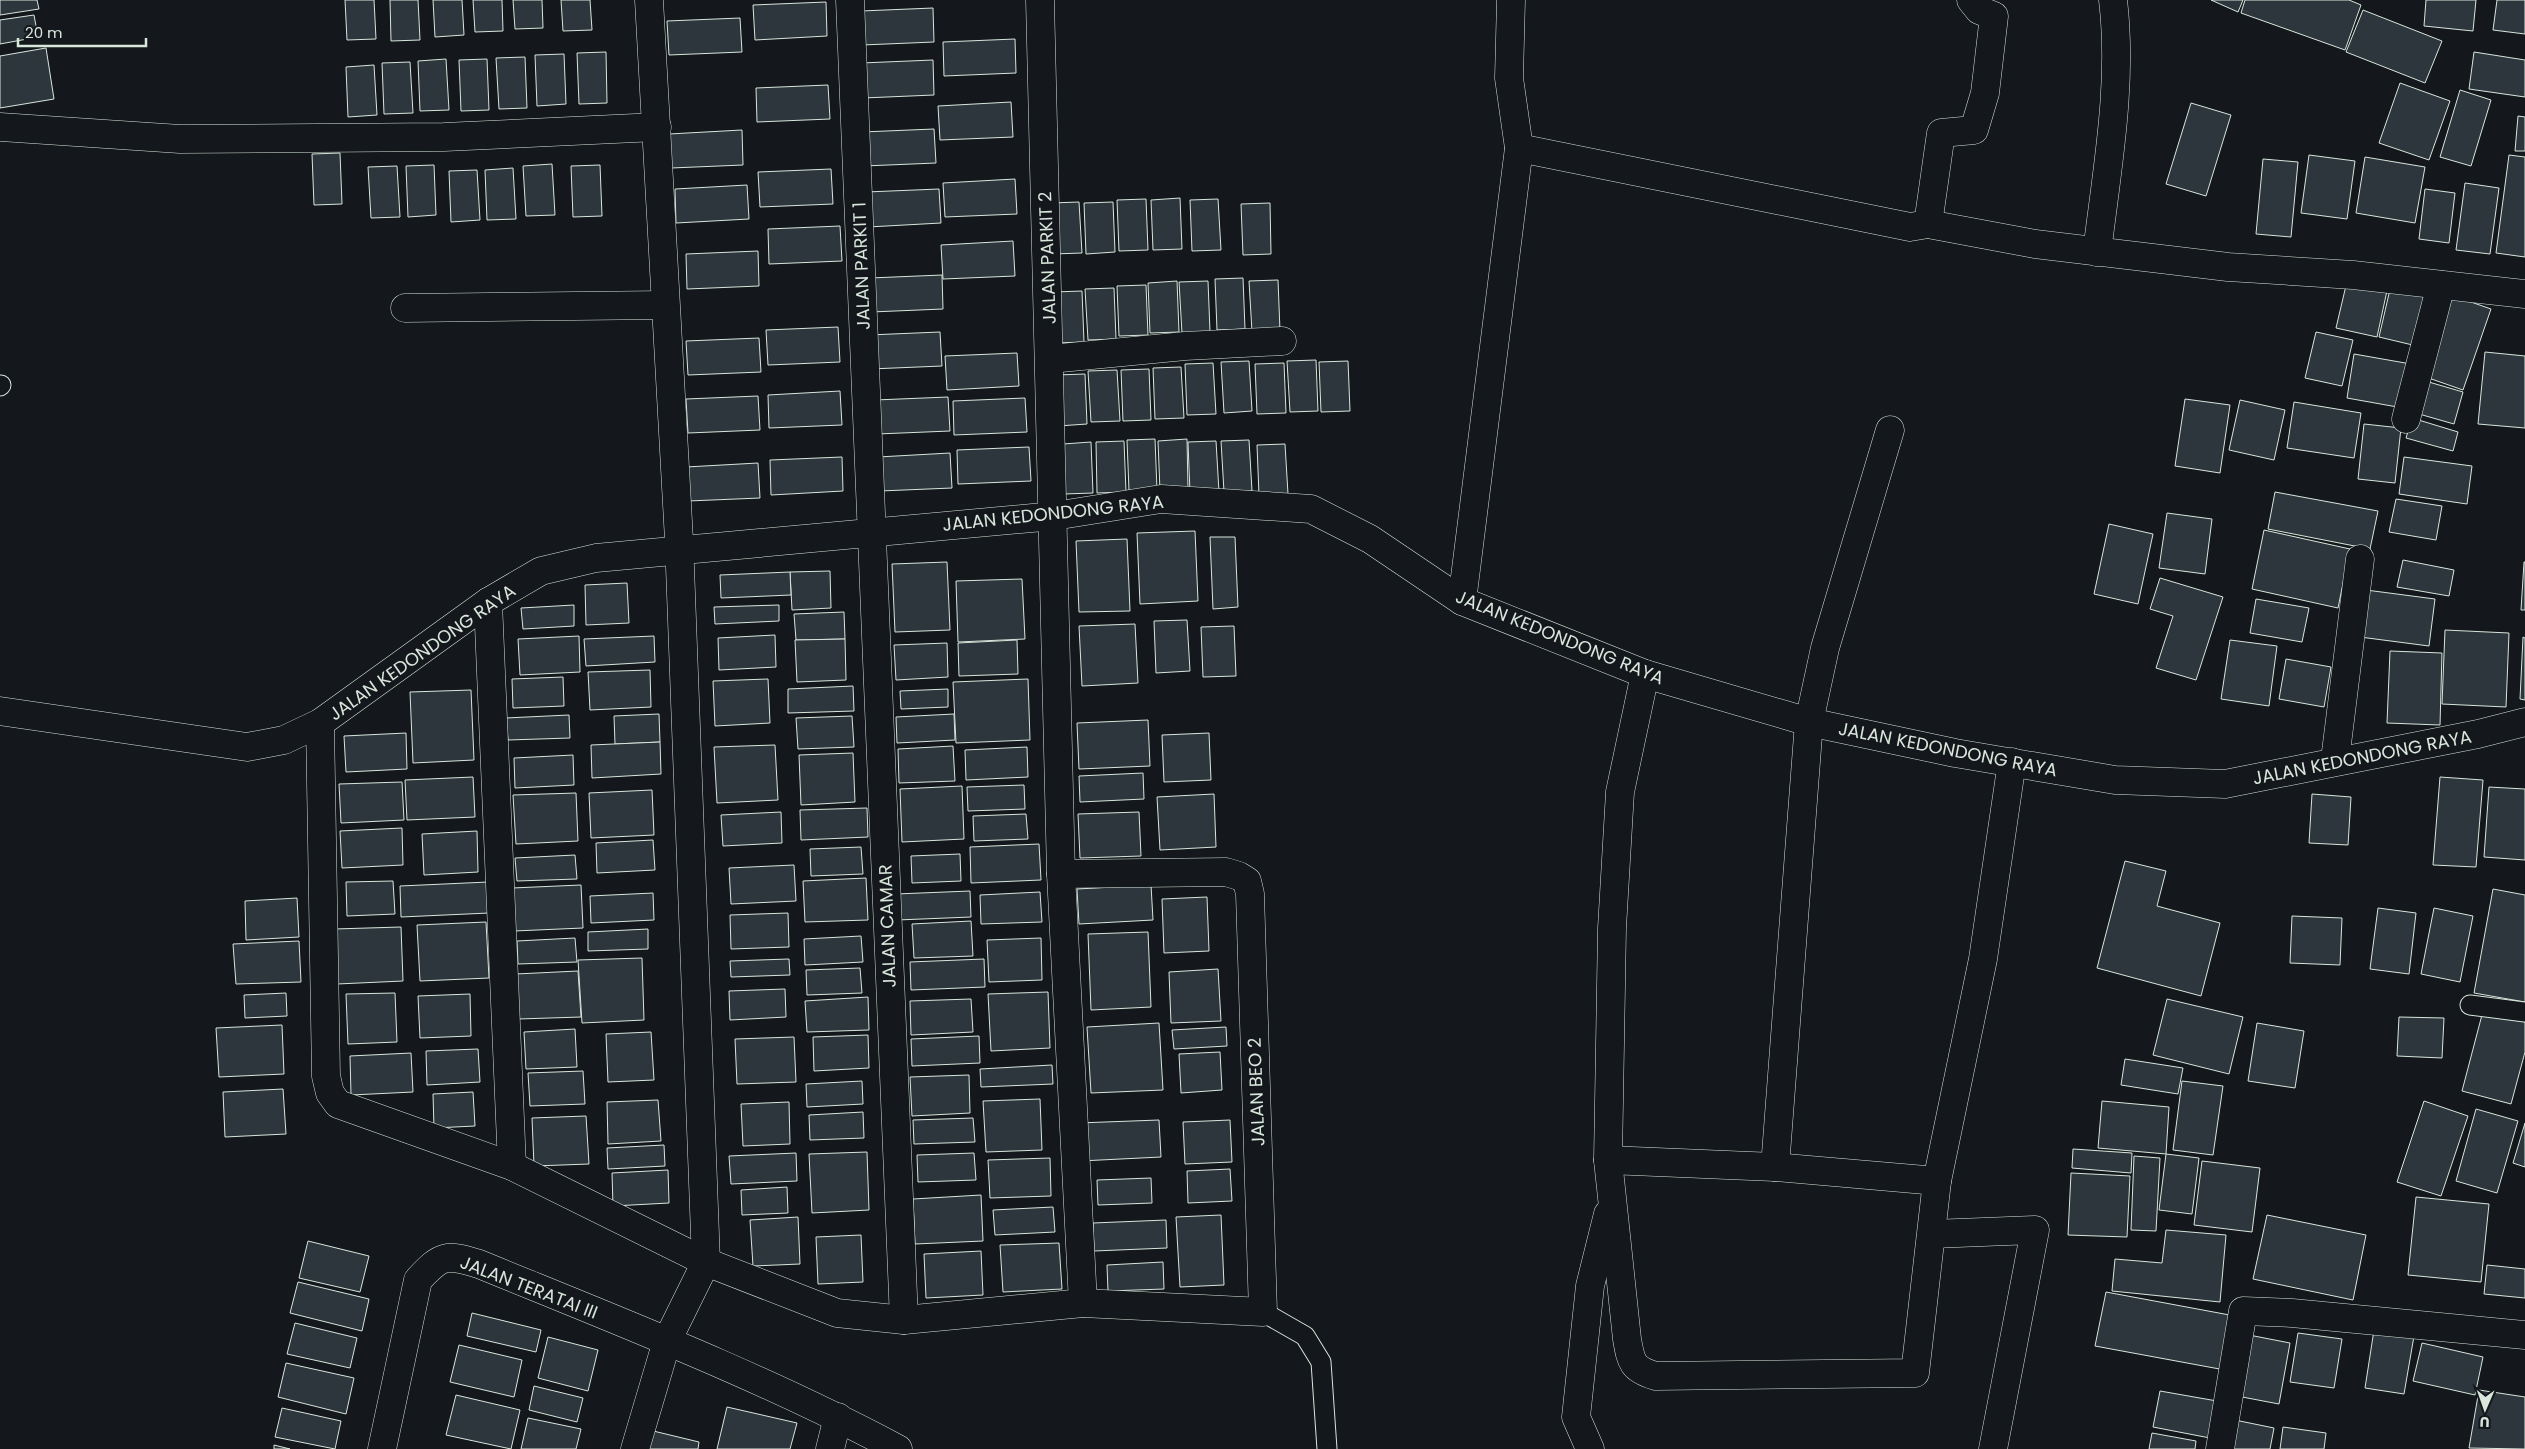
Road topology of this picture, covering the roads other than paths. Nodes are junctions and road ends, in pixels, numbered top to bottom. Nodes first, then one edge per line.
1 (649, 0) edge
2 (850, 0) edge
3 (1040, 0) edge
4 (1511, 0) edge
5 (1970, 0) edge
6 (2114, 0) edge
7 (0, 127) edge
8 (656, 127) junction
9 (1520, 148) junction
10 (1928, 224) junction
11 (2097, 252) junction
12 (2441, 285) junction
13 (2525, 294) edge
14 (664, 305) junction
15 (405, 308) dead end
16 (1282, 341) dead end
17 (1050, 359) junction
18 (2406, 419) dead end
19 (1890, 430) dead end
20 (1054, 516) junction
21 (871, 533) junction
22 (680, 550) junction
23 (2360, 559) dead end
24 (1462, 601) junction
25 (488, 602) junction
26 (1645, 674) junction
27 (0, 710) edge
28 (1809, 722) junction
29 (2525, 722) edge
30 (320, 723) junction
31 (2335, 760) junction
32 (2012, 762) junction
33 (1061, 874) junction
34 (2470, 1004) dead end
35 (2525, 1012) edge
36 (1608, 1160) junction
37 (512, 1166) junction
38 (1775, 1168) junction
39 (1937, 1181) junction
40 (1612, 1196) junction
41 (1932, 1234) junction
42 (706, 1262) junction
43 (1083, 1303) junction
44 (1262, 1312) junction
45 (904, 1320) junction
46 (2525, 1335) edge
47 (667, 1341) junction
48 (838, 1417) junction
49 (382, 1449) edge
50 (635, 1449) edge
51 (830, 1449) edge
52 (898, 1449) edge
53 (1327, 1449) edge
54 (1590, 1449) edge
55 (1993, 1449) edge
56 (2220, 1449) edge

1 - 8 street
2 - 21 street, JALAN PARKIT 1
3 - 17 street, JALAN PARKIT 2
4 - 9 street
5 - 10 street
6 - 11 street
7 - 8 street
8 - 14 street
9 - 10 street
9 - 24 street
10 - 11 street
11 - 12 street
12 - 13 street
12 - 18 street
14 - 15 street
14 - 22 street
16 - 17 street
17 - 20 street, JALAN PARKIT 2
19 - 28 street
20 - 21 street, JALAN KEDONDONG RAYA
20 - 24 street, JALAN KEDONDONG RAYA
20 - 33 street, JALAN PARKIT 2
21 - 22 street, JALAN KEDONDONG RAYA
21 - 45 street, JALAN CAMAR
22 - 25 street, JALAN KEDONDONG RAYA
22 - 42 street
23 - 31 street
24 - 26 street, JALAN KEDONDONG RAYA
25 - 30 street, JALAN KEDONDONG RAYA
25 - 37 street
26 - 28 street, JALAN KEDONDONG RAYA
26 - 36 street
27 - 30 street, JALAN KEDONDONG RAYA
28 - 32 street, JALAN KEDONDONG RAYA
28 - 38 street
29 - 31 street, JALAN KEDONDONG RAYA
30 - 37 street
31 - 32 street, JALAN KEDONDONG RAYA
32 - 39 street
33 - 43 street, JALAN PARKIT 2
33 - 44 street, JALAN BEO 2
34 - 35 lane
36 - 38 street
36 - 40 street
37 - 42 street
38 - 39 street
39 - 41 street
40 - 41 street
40 - 54 street
41 - 55 street
42 - 45 street
42 - 47 street
43 - 44 street
43 - 45 street
44 - 53 lane
46 - 56 street
47 - 48 street, JALAN TERATAI III
47 - 49 street, JALAN TERATAI III
47 - 50 street
48 - 51 street
48 - 52 street, JALAN TERATAI III

